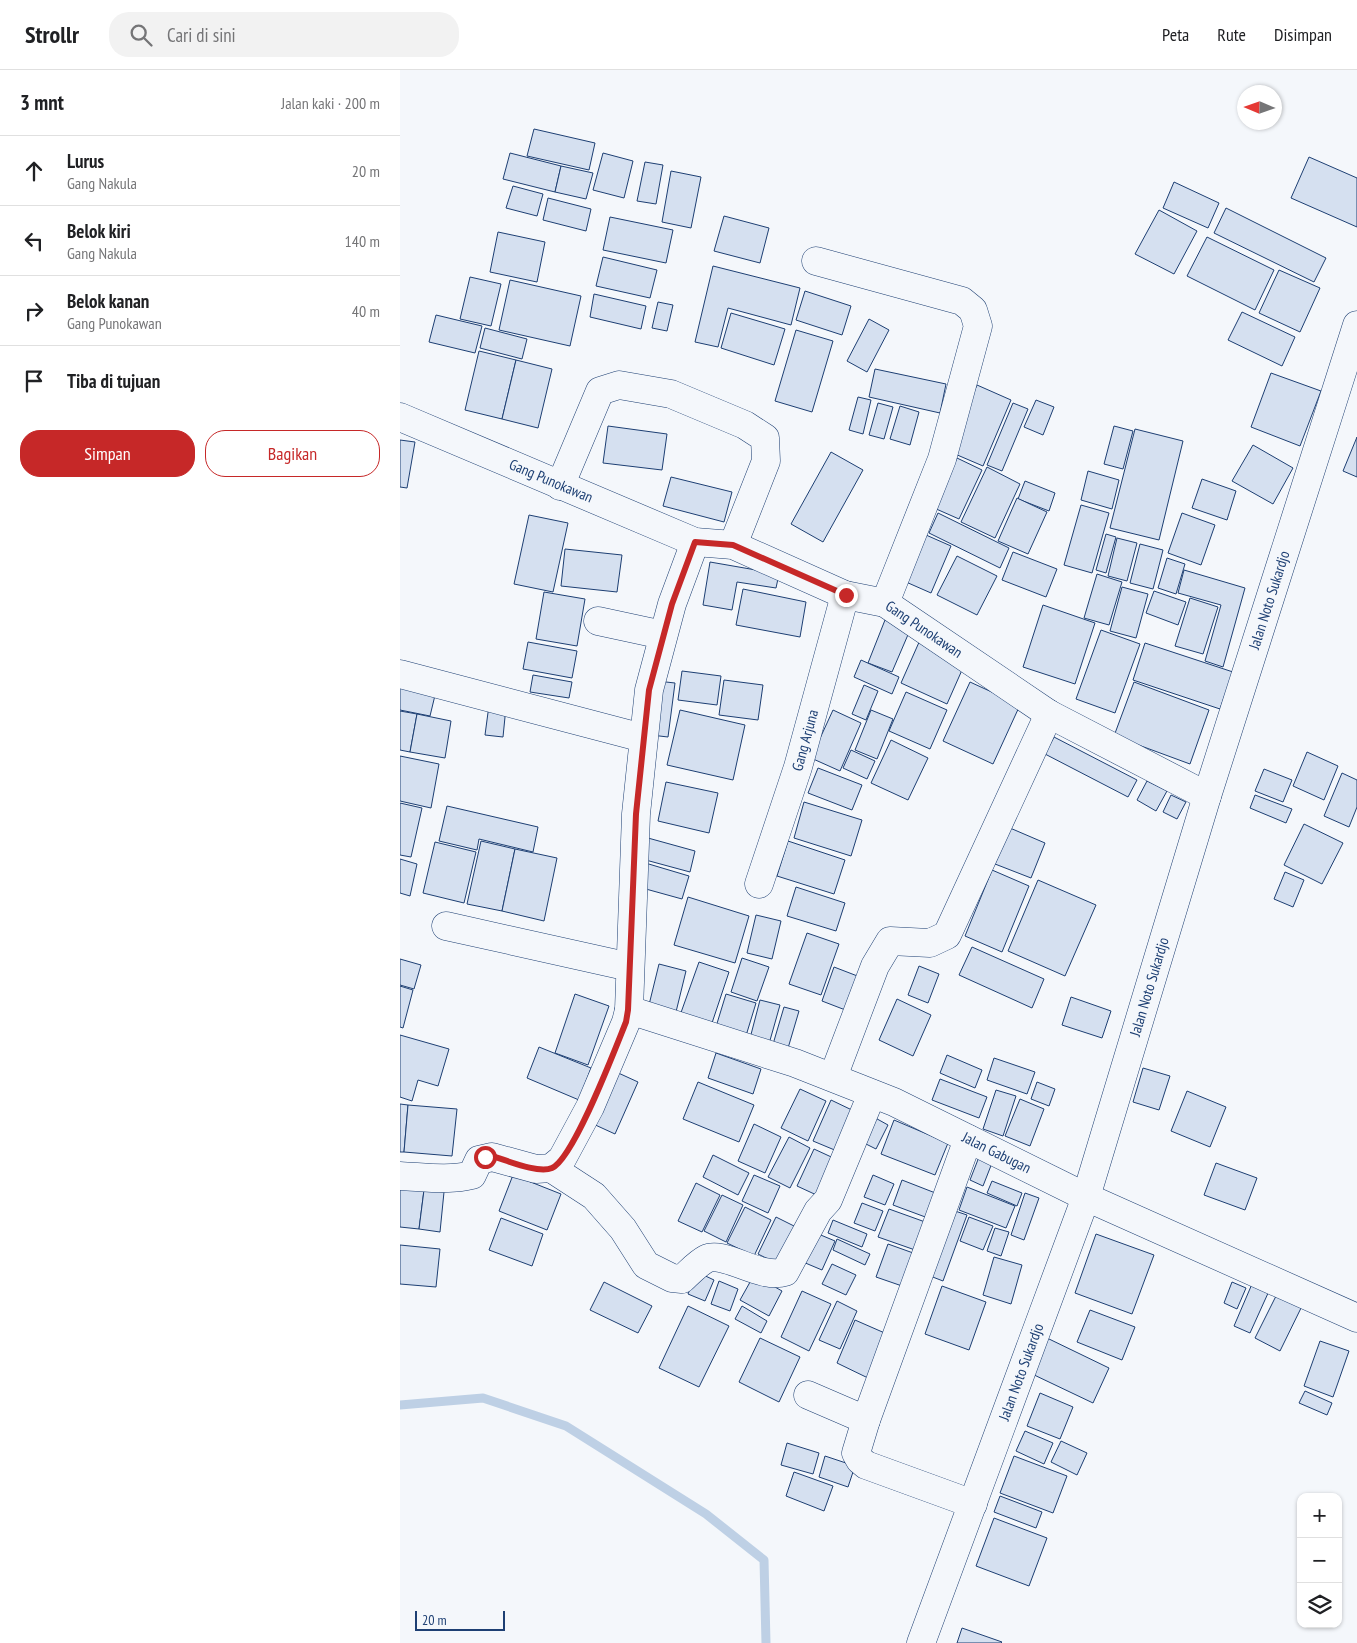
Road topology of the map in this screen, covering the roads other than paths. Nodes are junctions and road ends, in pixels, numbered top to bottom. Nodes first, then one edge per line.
1 (816, 262) dead end
2 (1357, 325) edge
3 (400, 417) edge
4 (560, 486) junction
5 (695, 542) junction
6 (733, 545) junction
7 (846, 595) junction
8 (886, 603) junction
9 (598, 622) dead end
10 (662, 635) junction
11 (400, 674) edge
12 (1049, 714) junction
13 (643, 738) junction
14 (1207, 796) junction
15 (759, 884) dead end
16 (446, 926) dead end
17 (630, 967) junction
18 (628, 1010) junction
19 (833, 1077) junction
20 (872, 1094) junction
21 (968, 1139) junction
22 (551, 1168) junction
23 (400, 1176) edge
24 (1086, 1197) junction
25 (1357, 1318) edge
26 (808, 1395) dead end
27 (866, 1420) junction
28 (973, 1504) junction
29 (921, 1643) edge

1 - 8 street
2 - 14 street, Jalan Noto Sukardjo
3 - 4 street, Gang Punokawan
4 - 5 street, Gang Punokawan
4 - 6 street
5 - 6 street, Gang Punokawan
5 - 10 street
6 - 7 street, Gang Punokawan
7 - 8 street, Gang Punokawan
7 - 15 street, Gang Arjuna
8 - 12 street, Gang Punokawan
9 - 10 street
10 - 13 street
11 - 13 street
12 - 14 street, Gang Punokawan
12 - 19 street
13 - 17 street
14 - 24 street, Jalan Noto Sukardjo
16 - 17 street
17 - 18 street
18 - 19 street, Jalan Gabugan
18 - 22 street
19 - 20 street, Jalan Gabugan
20 - 21 street, Jalan Gabugan
20 - 22 street
21 - 24 street, Jalan Gabugan
21 - 27 street
22 - 23 street
24 - 25 street, Jalan Gabugan
24 - 28 street, Jalan Noto Sukardjo
26 - 27 street
27 - 28 street
28 - 29 street, Jalan Noto Sukardjo

